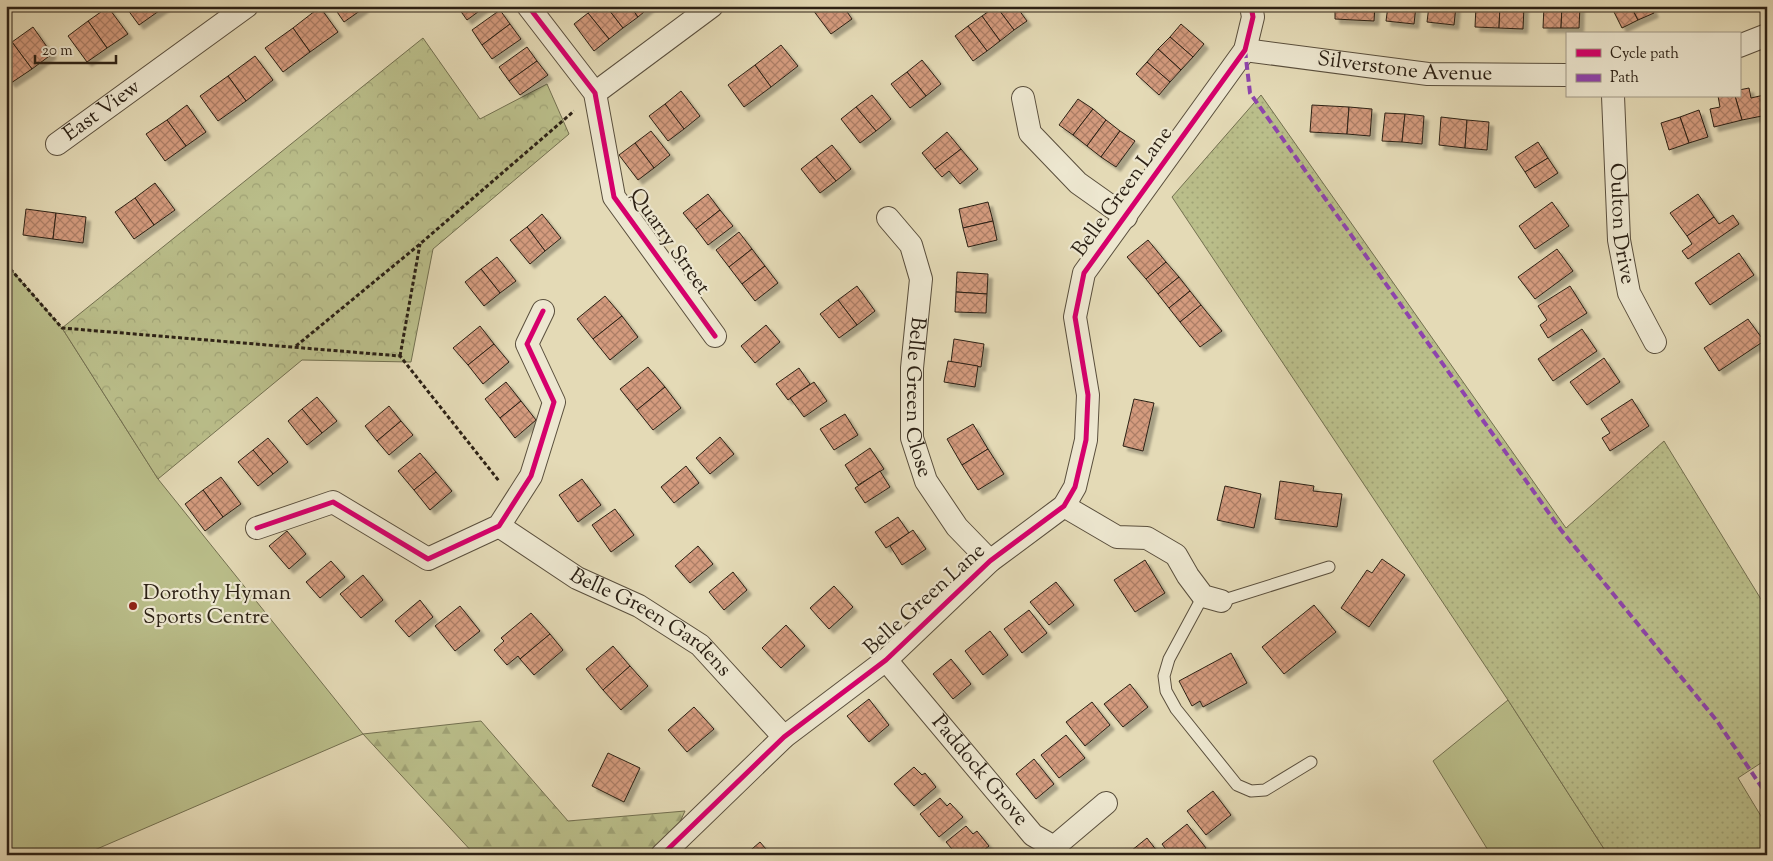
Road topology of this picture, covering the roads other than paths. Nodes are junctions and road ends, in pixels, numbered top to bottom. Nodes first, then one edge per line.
1 (246, 6) edge
2 (528, 6) edge
3 (712, 6) edge
4 (1251, 6) edge
5 (1767, 35) edge
6 (1740, 46) edge
7 (1245, 50) junction
8 (1566, 75) edge
9 (594, 94) junction
10 (1023, 98) dead end
11 (1613, 98) edge
12 (56, 144) dead end
13 (1126, 217) junction
14 (888, 218) dead end
15 (543, 311) dead end
16 (715, 336) dead end
17 (1655, 342) dead end
18 (1064, 506) junction
19 (499, 526) junction
20 (257, 528) dead end
21 (990, 562) junction
22 (1329, 567) dead end
23 (1212, 598) junction
24 (886, 660) junction
25 (784, 737) junction
26 (1311, 762) dead end
27 (1106, 803) dead end
28 (662, 855) edge

1 - 12 street, East View
2 - 9 street, Quarry Street
3 - 9 street
4 - 7 street, Belle Green Lane
5 - 6 street
7 - 8 street, Silverstone Avenue
7 - 13 street, Belle Green Lane
9 - 16 street, Quarry Street
10 - 13 street
11 - 17 street, Oulton Drive
13 - 18 street, Belle Green Lane
14 - 21 street, Belle Green Close
15 - 19 street
18 - 21 street, Belle Green Lane
18 - 23 street
19 - 20 street
19 - 25 street, Belle Green Gardens
21 - 24 street, Belle Green Lane
22 - 23 lane
23 - 26 lane
24 - 25 street, Belle Green Lane
24 - 27 street, Paddock Grove
25 - 28 street, Belle Green Lane

